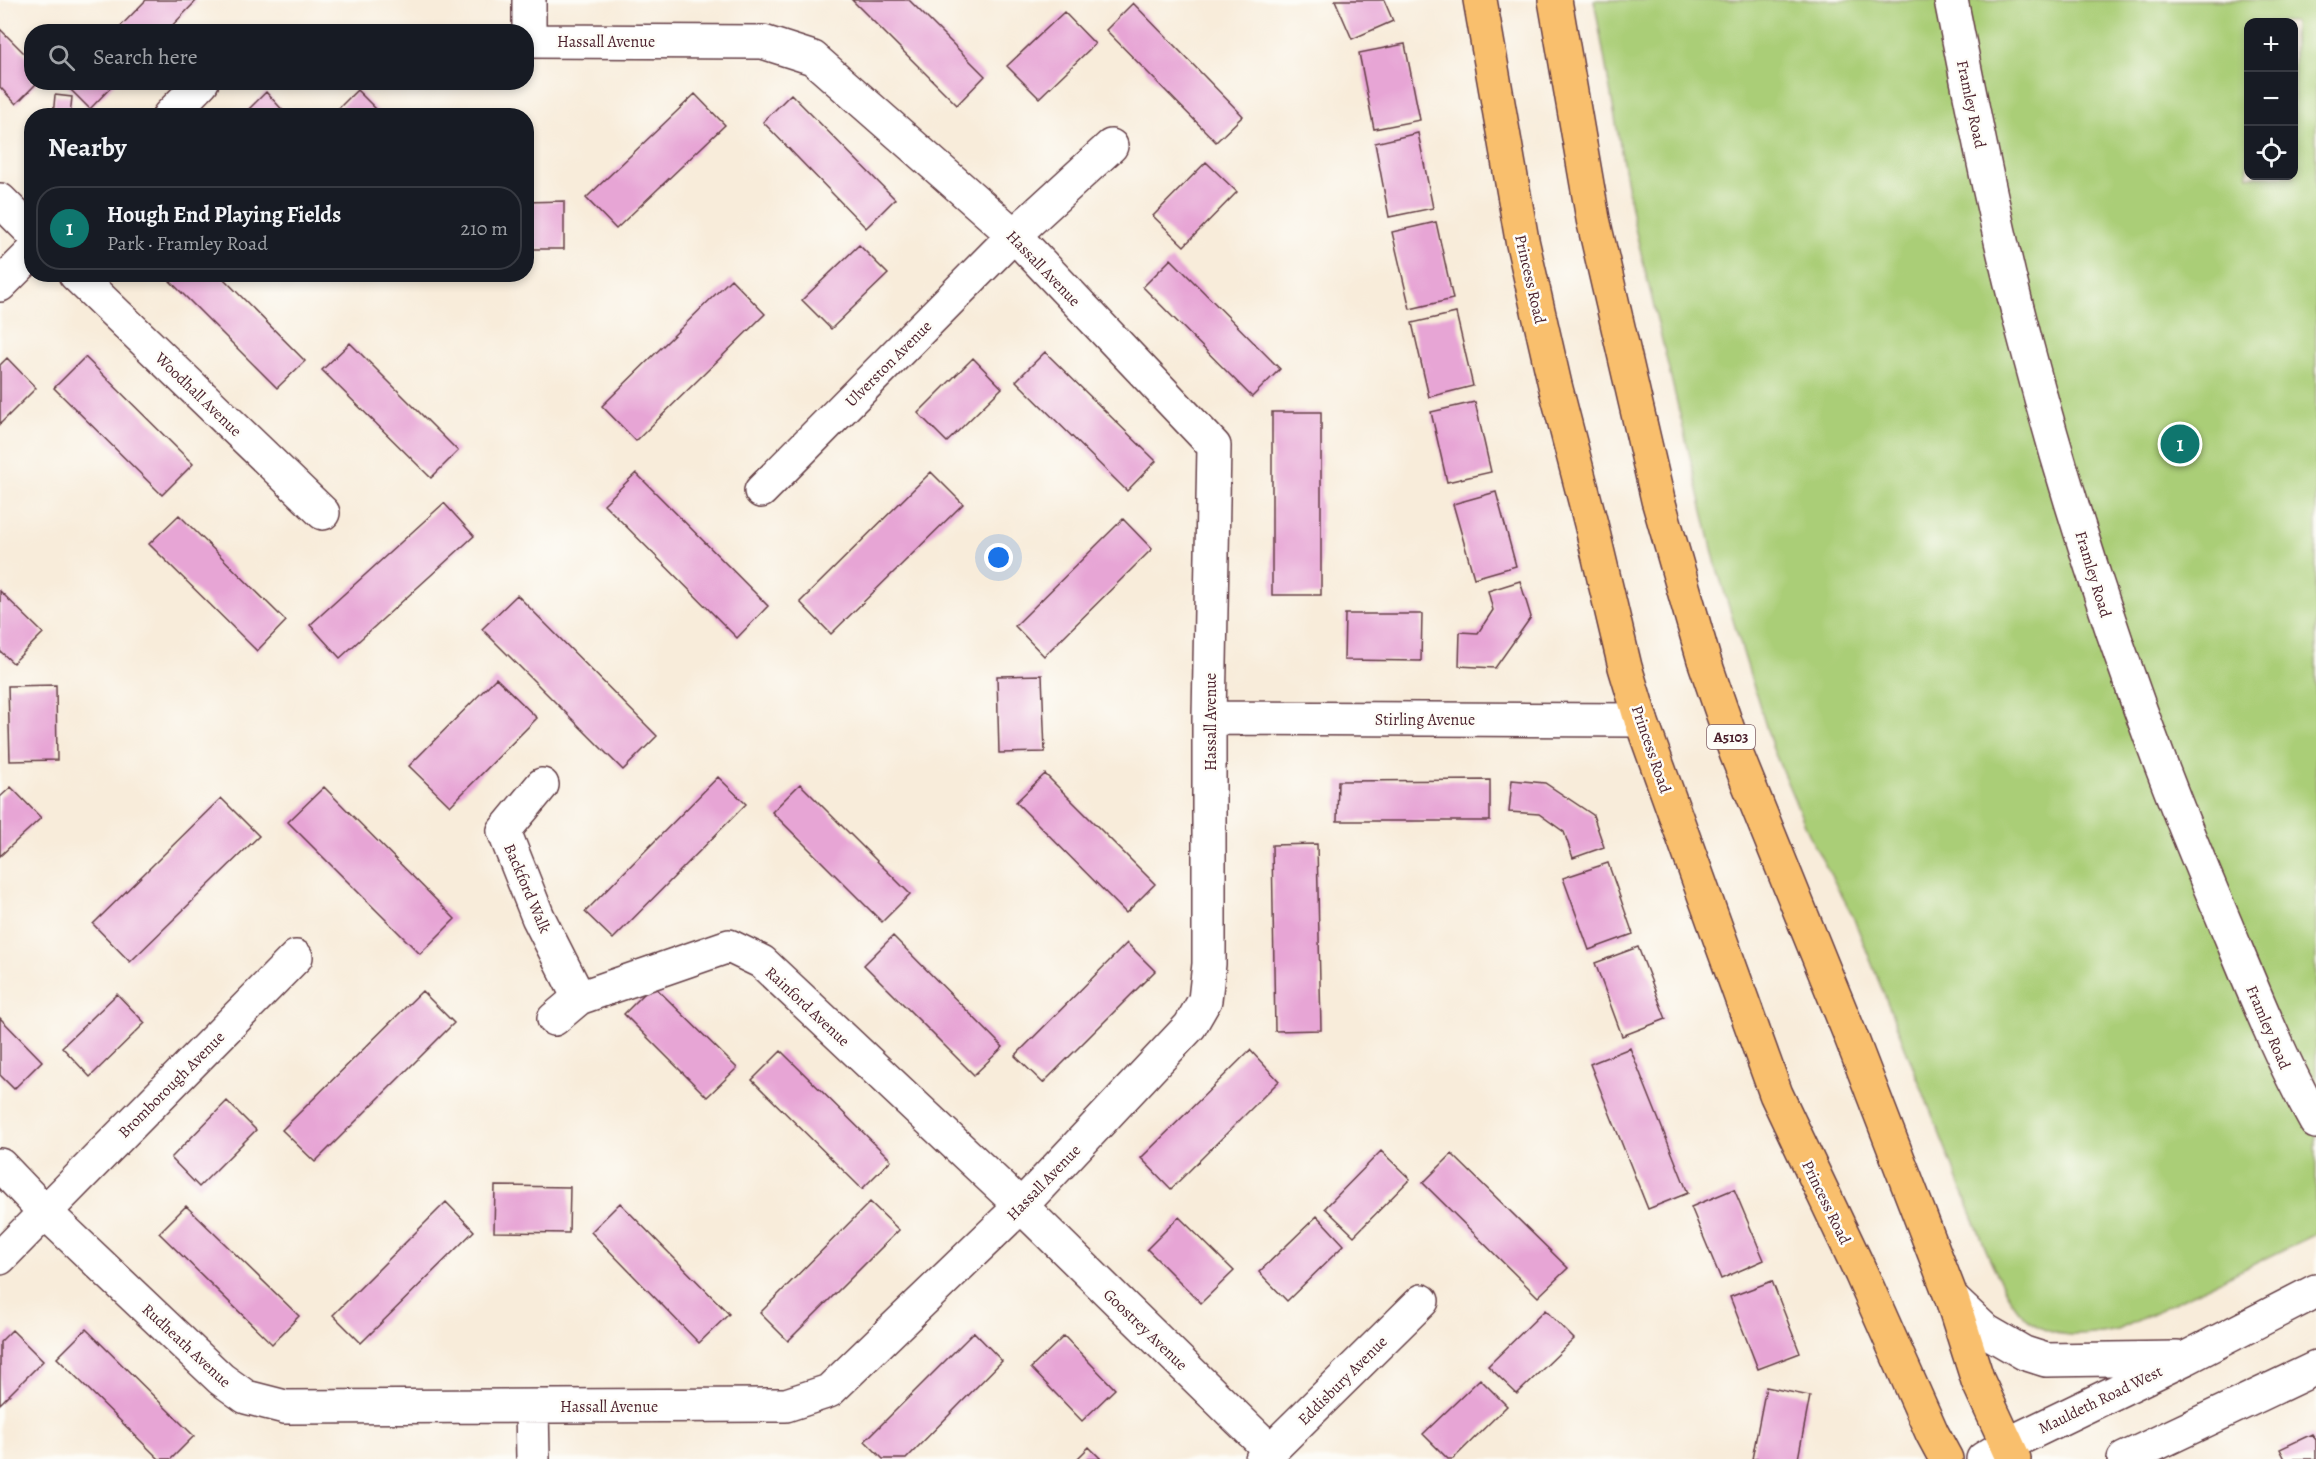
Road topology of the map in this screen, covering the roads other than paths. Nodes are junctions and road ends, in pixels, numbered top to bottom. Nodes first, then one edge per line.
1 (529, 0) edge
2 (1480, 0) edge
3 (1555, 0) edge
4 (1951, 0) edge
5 (528, 24) edge
6 (534, 40) edge
7 (194, 90) edge
8 (177, 108) edge
9 (1111, 146) dead end
10 (0, 200) edge
11 (24, 224) edge
12 (1014, 235) junction
13 (24, 261) edge
14 (83, 282) edge
15 (0, 285) edge
16 (761, 491) dead end
17 (323, 513) dead end
18 (1209, 718) junction
19 (1641, 720) junction
20 (542, 785) dead end
21 (296, 957) dead end
22 (579, 998) junction
23 (554, 1019) dead end
24 (2316, 1122) edge
25 (0, 1165) edge
26 (1021, 1206) junction
27 (45, 1212) junction
28 (0, 1258) edge
29 (2316, 1291) edge
30 (1952, 1299) junction
31 (1422, 1301) dead end
32 (2186, 1358) junction
33 (2316, 1368) edge
34 (532, 1407) junction
35 (2002, 1454) edge
36 (1267, 1455) edge
37 (533, 1459) edge
38 (1946, 1459) edge
39 (2124, 1459) edge

1 - 5 street
2 - 19 highway, Princess Road
3 - 30 highway, A5103
4 - 24 street, Framley Road
6 - 12 street, Hassall Avenue
7 - 8 street
9 - 12 street, Ulverston Avenue
10 - 11 street
12 - 16 street, Ulverston Avenue
12 - 18 street, Hassall Avenue
13 - 15 street
14 - 17 street, Woodhall Avenue
18 - 19 street, Stirling Avenue
18 - 26 street, Hassall Avenue
19 - 38 highway, Princess Road
20 - 22 street, Backford Walk
21 - 27 street, Bromborough Avenue
22 - 23 street, Rainford Avenue
22 - 26 street, Rainford Avenue
25 - 27 street, Rudheath Avenue
26 - 34 street, Hassall Avenue
26 - 36 street, Goostrey Avenue
27 - 28 street, Bromborough Avenue
27 - 34 street, Rudheath Avenue
29 - 32 street, Mauldeth Road West
30 - 32 street, Mauldeth Road West
30 - 35 highway, A5103
31 - 36 street, Eddisbury Avenue
32 - 35 street, Mauldeth Road West
33 - 39 street
34 - 37 street

